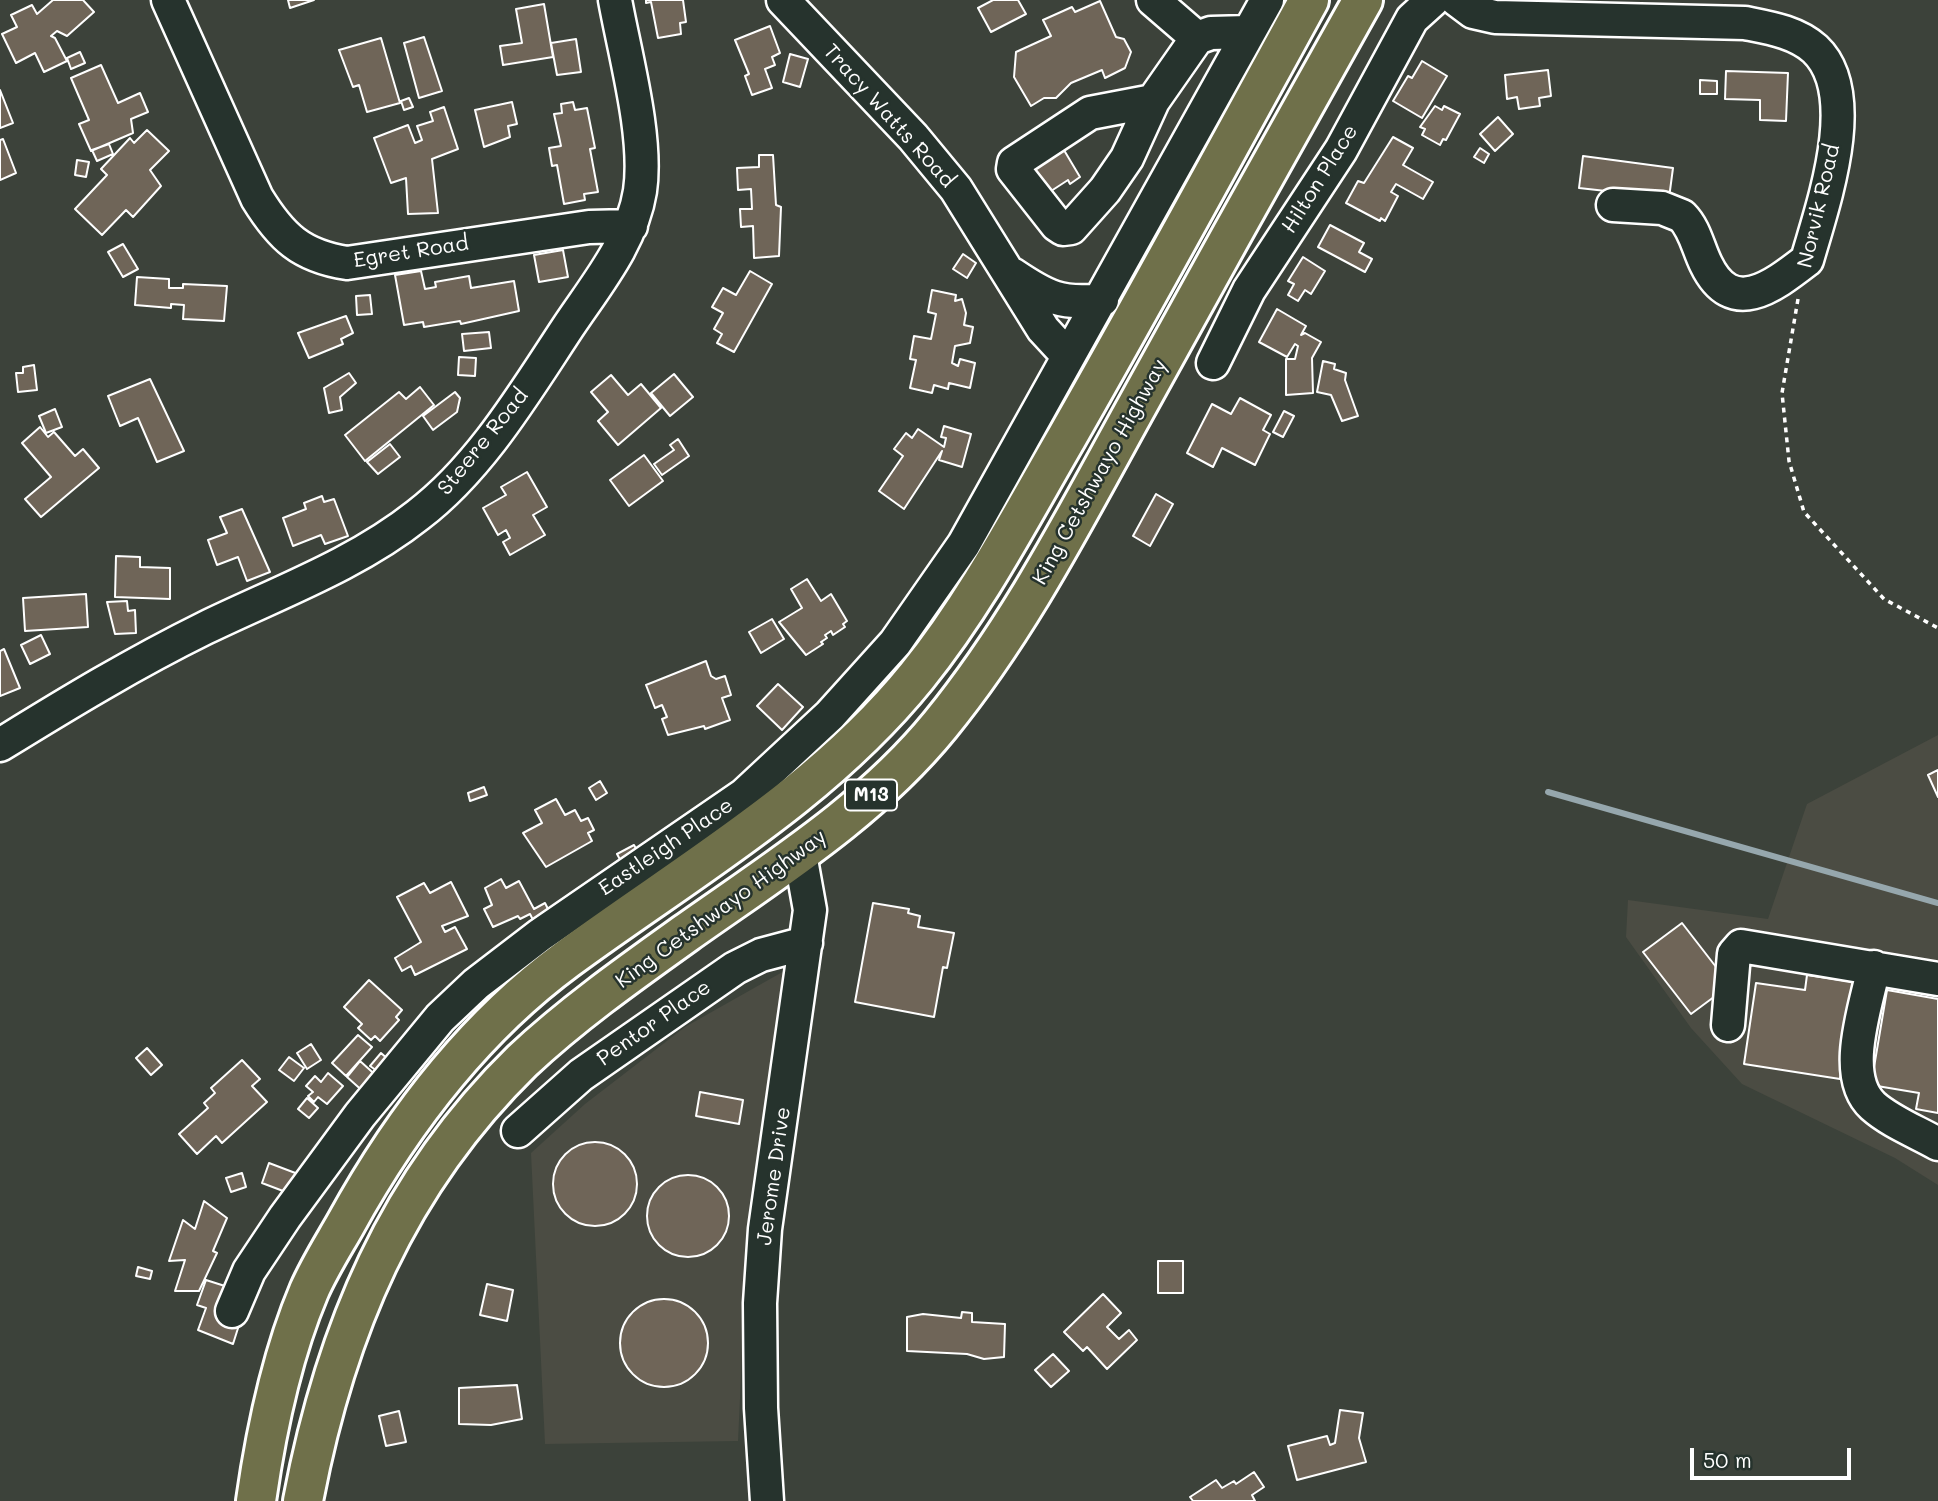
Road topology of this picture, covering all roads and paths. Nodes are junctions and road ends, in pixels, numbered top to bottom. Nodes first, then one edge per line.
1 (168, 0) edge
2 (615, 0) edge
3 (783, 0) edge
4 (1153, 0) edge
5 (1267, 0) edge
6 (1309, 0) edge
7 (1363, 0) edge
8 (1433, 0) edge
9 (1457, 0) edge
10 (1248, 32) junction
11 (1197, 38) junction
12 (1153, 101) junction
13 (1613, 205) dead end
14 (631, 226) junction
15 (1807, 260) junction
16 (1011, 273) junction
17 (1102, 300) junction
18 (1043, 329) junction
19 (1067, 355) junction
20 (1213, 363) dead end
21 (1045, 396) junction
22 (1938, 628) edge
23 (0, 745) edge
24 (800, 854) junction
25 (806, 943) junction
26 (1874, 967) junction
27 (1938, 979) edge
28 (1728, 1025) dead end
29 (518, 1131) dead end
30 (1938, 1144) edge
31 (232, 1311) dead end
32 (256, 1501) edge
33 (303, 1501) edge
34 (767, 1501) edge

1 - 14 street, Egret Road
2 - 14 street, Steere Road
3 - 16 street, Tracy Watts Road
4 - 11 street
5 - 10 street
6 - 32 highway, King Cetshwayo Highway / M13
7 - 24 highway, King Cetshwayo Highway / M13
8 - 20 street, Hilton Place
9 - 15 street, Norvik Road
10 - 11 street
10 - 17 street
11 - 12 street
12 - 12 street
13 - 15 street
14 - 23 street, Steere Road
15 - 22 path, Norvik Road
16 - 17 street, Tracy Watts Road
16 - 18 street, Tracy Watts Road
17 - 19 street
18 - 19 street, Tracy Watts Road
18 - 21 street
19 - 21 street, Eastleigh Place
21 - 31 street, Eastleigh Place
24 - 25 street, Jerome Drive
24 - 33 highway, King Cetshwayo Highway / M13
25 - 29 street, Pentor Place
25 - 34 street, Jerome Drive
26 - 27 street
26 - 28 street
26 - 30 street

